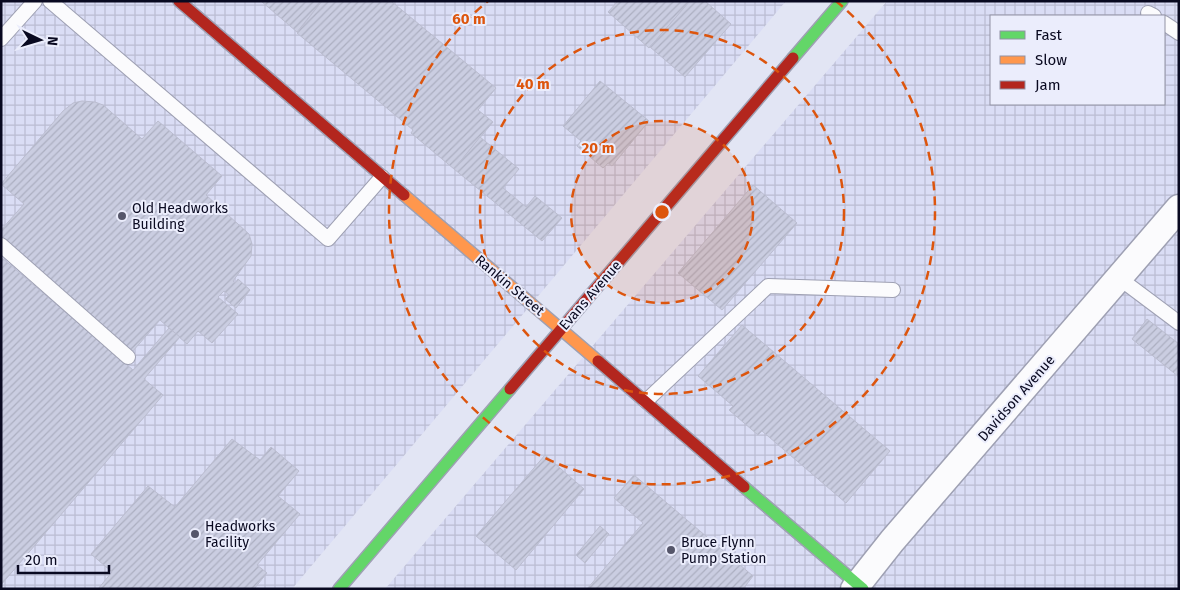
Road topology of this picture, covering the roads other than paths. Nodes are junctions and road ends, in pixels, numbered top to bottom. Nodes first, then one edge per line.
1 (35, 1) edge
2 (50, 1) edge
3 (178, 1) edge
4 (842, 1) edge
5 (1165, 24) edge
6 (1179, 33) edge
7 (1, 39) edge
8 (382, 177) junction
9 (1179, 208) edge
10 (1, 245) edge
11 (1118, 278) junction
12 (893, 290) dead end
13 (1179, 323) edge
14 (561, 328) junction
15 (128, 357) dead end
16 (646, 401) junction
17 (859, 587) edge
18 (339, 589) edge

1 - 7 lane
2 - 8 lane
3 - 8 street, Rankin Street
4 - 14 street, Evans Avenue
5 - 6 lane
8 - 14 street, Rankin Street
9 - 11 street, Davidson Avenue
10 - 15 lane
11 - 13 lane
11 - 17 street, Davidson Avenue
12 - 16 lane
14 - 16 street, Rankin Street
14 - 18 street, Evans Avenue
16 - 17 street, Rankin Street

